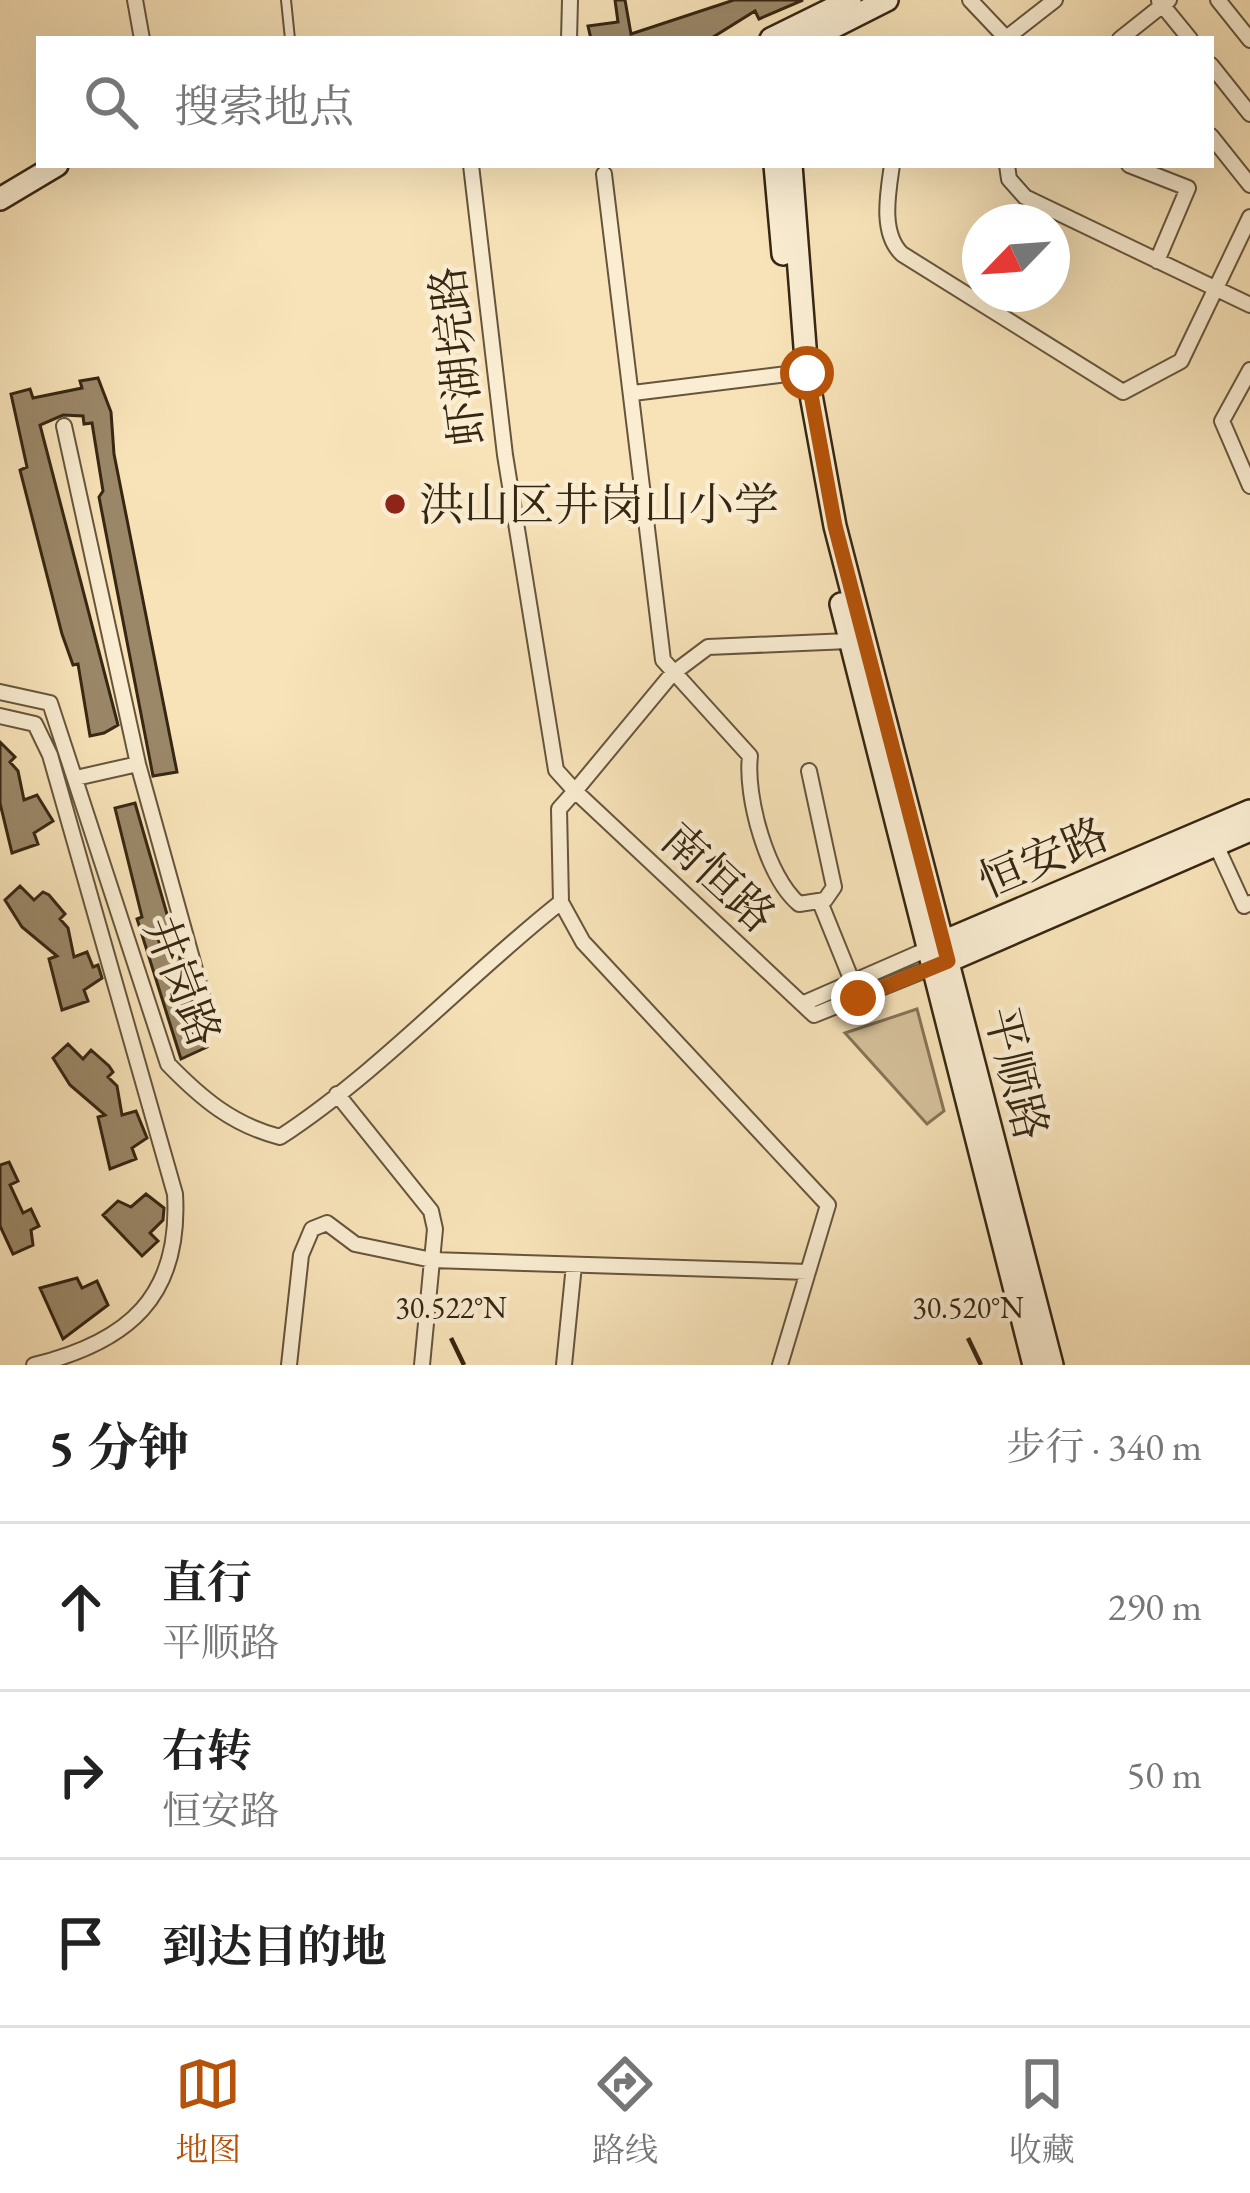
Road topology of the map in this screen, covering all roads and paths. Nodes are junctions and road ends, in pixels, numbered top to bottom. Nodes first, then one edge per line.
1 (135, 0) edge
2 (286, 0) edge
3 (570, 0) edge
4 (850, 0) edge
5 (887, 0) edge
6 (970, 0) edge
7 (1055, 0) edge
8 (1218, 0) edge
9 (1163, 2) edge
10 (141, 36) edge
11 (290, 36) edge
12 (569, 36) edge
13 (777, 36) edge
14 (818, 36) edge
15 (1003, 36) edge
16 (1010, 36) edge
17 (1128, 36) edge
18 (1188, 36) edge
19 (1250, 40) edge
20 (1214, 69) edge
21 (1250, 114) edge
22 (1214, 140) edge
23 (36, 167) edge
24 (52, 168) edge
25 (471, 168) edge
26 (775, 168) edge
27 (791, 168) edge
28 (892, 168) edge
29 (1007, 168) edge
30 (1138, 168) edge
31 (604, 174) dead end
32 (1249, 182) edge
33 (0, 188) edge
34 (0, 199) edge
35 (1250, 217) edge
36 (1157, 261) junction
37 (1216, 289) junction
38 (1250, 305) edge
39 (1250, 370) edge
40 (795, 373) junction
41 (633, 393) junction
42 (64, 426) dead end
43 (1250, 486) edge
44 (849, 641) junction
45 (673, 674) junction
46 (0, 692) edge
47 (0, 716) edge
48 (138, 764) junction
49 (809, 772) dead end
50 (76, 778) junction
51 (575, 791) junction
52 (1250, 811) edge
53 (1250, 830) edge
54 (1216, 845) junction
55 (561, 902) junction
56 (820, 902) junction
57 (1250, 903) edge
58 (938, 955) junction
59 (852, 981) junction
60 (802, 1004) junction
61 (814, 1015) joint
62 (209, 1020) dead end
63 (338, 1094) junction
64 (432, 1260) junction
65 (574, 1265) junction
66 (808, 1272) junction
67 (34, 1365) edge
68 (289, 1365) edge
69 (422, 1365) edge
70 (563, 1365) edge
71 (780, 1365) edge
72 (1034, 1365) edge
73 (1052, 1365) edge

1 - 10 street
2 - 11 lane
3 - 12 street
4 - 13 main road
5 - 14 main road
6 - 15 street
7 - 16 street
8 - 19 street
9 - 17 street
9 - 18 street
20 - 21 street
22 - 32 street
23 - 33 main road
24 - 34 main road
25 - 51 street, 虾湖垸路
26 - 40 main road, 平顺路
27 - 58 main road, 平顺路
28 - 37 street
29 - 36 street
30 - 36 street
31 - 41 street
35 - 37 street
36 - 37 street
37 - 38 street
39 - 43 street
40 - 41 street
40 - 44 main road, 平顺路
41 - 45 street
42 - 48 street
44 - 45 street
44 - 58 main road, 平顺路
45 - 51 street
45 - 56 street
46 - 50 street, 井岗路
47 - 67 street
48 - 50 street
48 - 62 street
49 - 56 street
50 - 63 street, 井岗路
51 - 55 street
51 - 60 street, 南恒路
52 - 58 main road, 恒安路
53 - 54 main road, 恒安路
54 - 57 street
54 - 58 main road, 恒安路
55 - 63 street, 井岗路
55 - 66 street
56 - 59 street
58 - 59 street, 恒安路
58 - 61 street, 恒安路
58 - 72 main road, 平顺路
58 - 73 main road, 平顺路
59 - 60 street, 恒安路
60 - 61 street, 南恒路
63 - 64 street
64 - 65 street
64 - 68 street
64 - 69 street
65 - 66 street
65 - 70 street
66 - 71 street

